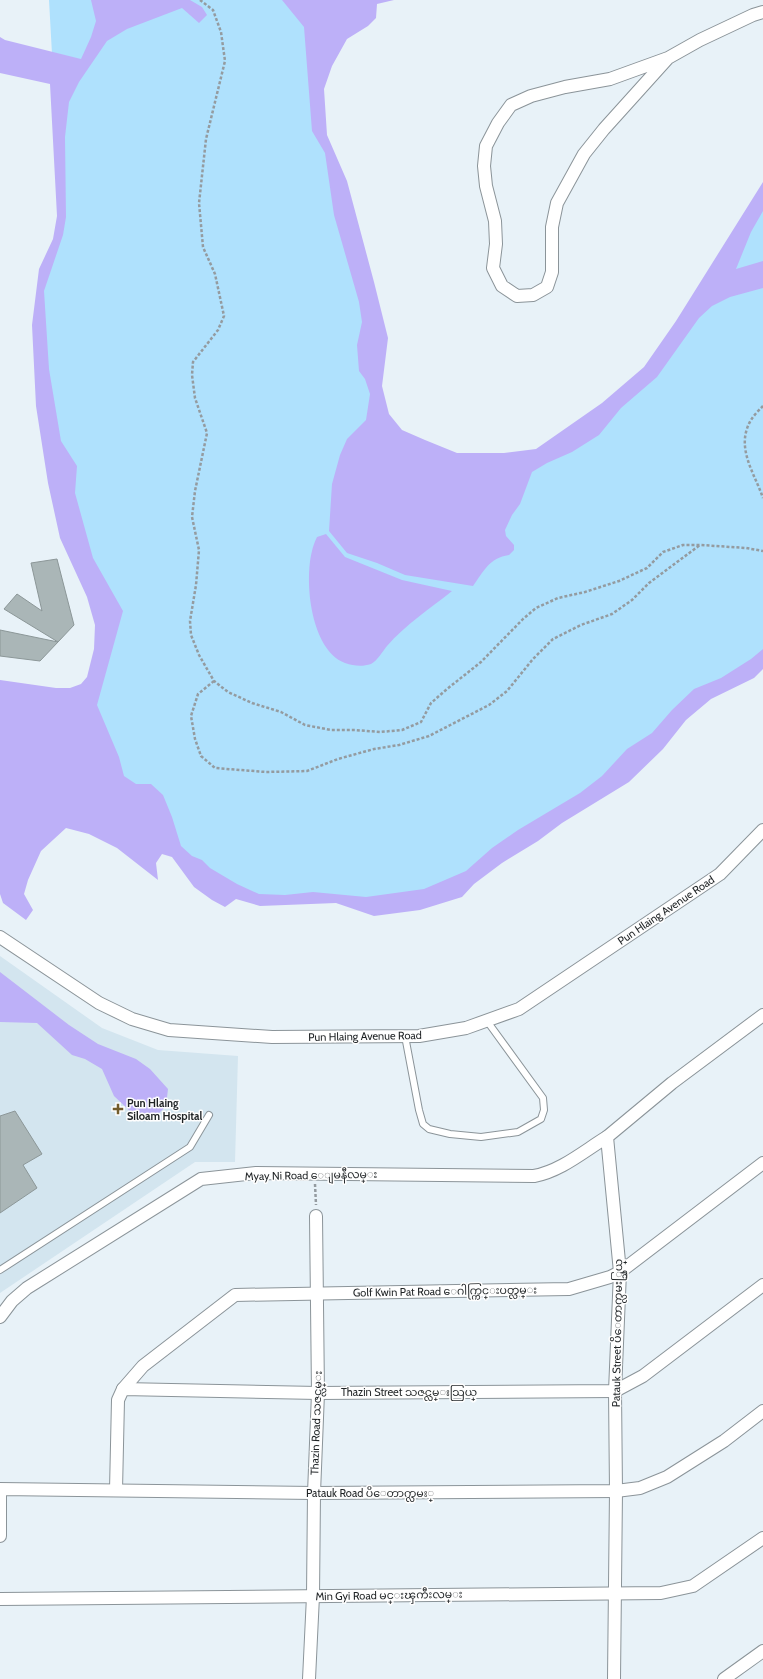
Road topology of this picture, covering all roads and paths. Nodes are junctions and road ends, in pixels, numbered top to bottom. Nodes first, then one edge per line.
1 (200, 0) edge
2 (763, 12) edge
3 (668, 58) junction
4 (763, 406) edge
5 (763, 498) edge
6 (701, 545) junction
7 (763, 551) edge
8 (214, 681) junction
9 (763, 830) edge
10 (0, 937) edge
11 (763, 1015) edge
12 (488, 1021) junction
13 (405, 1036) junction
14 (209, 1115) dead end
15 (607, 1137) junction
16 (763, 1163) edge
17 (316, 1174) junction
18 (316, 1216) joint
19 (0, 1270) edge
20 (620, 1272) junction
21 (761, 1290) edge
22 (317, 1294) junction
23 (0, 1317) edge
24 (123, 1389) junction
25 (615, 1391) junction
26 (318, 1393) junction
27 (763, 1411) edge
28 (0, 1483) edge
29 (0, 1489) edge
30 (116, 1490) junction
31 (616, 1490) junction
32 (314, 1493) junction
33 (0, 1536) edge
34 (763, 1538) edge
35 (615, 1593) junction
36 (313, 1596) junction
37 (0, 1600) edge
38 (763, 1651) edge
39 (309, 1679) edge
40 (614, 1679) edge
41 (724, 1679) edge

1 - 8 path
2 - 3 street
3 - 3 street
4 - 5 path
6 - 7 path
6 - 8 path
6 - 8 path
9 - 12 street, Pun Hlaing Avenue Road
10 - 13 street, Pun Hlaing Avenue Road
11 - 15 street
12 - 13 street, Pun Hlaing Avenue Road
12 - 13 lane
14 - 19 lane
15 - 17 street, Myay Ni Road ေျမနီလမ္း
15 - 20 street, Patauk Street ပိေတာက္လမး္သြယ္
16 - 20 street, Golf Kwin Pat Road ေဂါက္ကြင္းပတ္လမ္း
17 - 18 path
17 - 23 street, Myay Ni Road ေျမနီလမ္း
18 - 22 street, Thazin Road သဇင္လမ္း
20 - 22 street, Golf Kwin Pat Road ေဂါက္ကြင္းပတ္လမ္း
20 - 25 street, Patauk Street ပိေတာက္လမး္သြယ္
21 - 25 street, Thazin Street သဇင္လမ္းသြယ္
22 - 24 street, Golf Kwin Pat Road ေဂါက္ကြင္းပတ္လမ္း
22 - 26 street, Thazin Road သဇင္လမ္း
24 - 26 street, Thazin Street သဇင္လမ္းသြယ္
24 - 30 street
25 - 26 street, Thazin Street သဇင္လမ္းသြယ္
25 - 31 street, Patauk Street ပိေတာက္လမး္သြယ္
26 - 32 street, Thazin Road သဇင္လမ္း
27 - 31 street, Patauk Road ပိေတာက္လမး္
28 - 29 street
29 - 30 street, Patauk Road ပိေတာက္လမး္
29 - 33 street
30 - 32 street, Patauk Road ပိေတာက္လမး္
31 - 32 street, Patauk Road ပိေတာက္လမး္
31 - 35 street, Patauk Street ပိေတာက္လမး္သြယ္
32 - 36 street, Thazin Road သဇင္လမ္း
34 - 35 street, Min Gyi Road မင္းၾကီးလမ္း
35 - 36 street, Min Gyi Road မင္းၾကီးလမ္း
35 - 40 street, Patauk Street ပိေတာက္လမး္သြယ္
36 - 37 street, Min Gyi Road မင္းၾကီးလမ္း
36 - 39 street, Thazin Road သဇင္လမ္း
38 - 41 street

